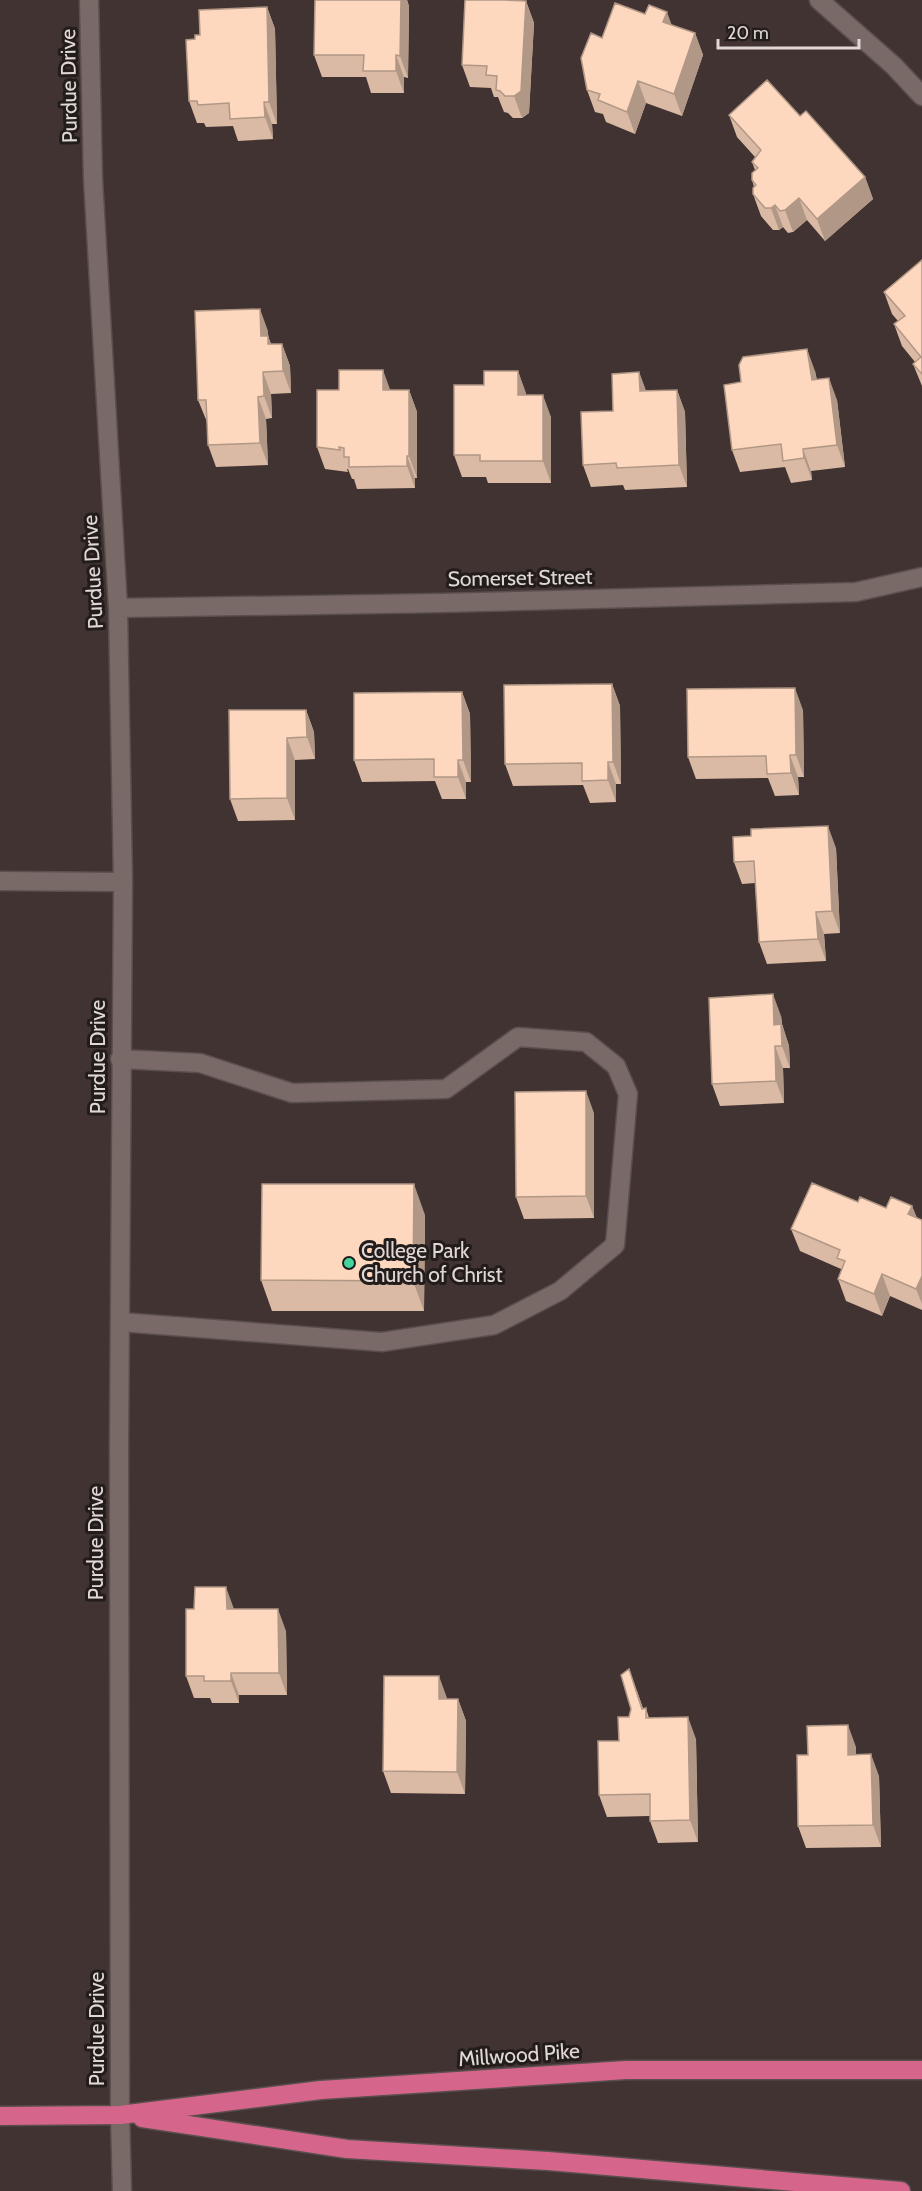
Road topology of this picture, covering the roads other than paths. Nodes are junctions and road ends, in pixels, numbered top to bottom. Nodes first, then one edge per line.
1 (89, 0) edge
2 (819, 0) edge
3 (922, 96) edge
4 (922, 578) edge
5 (118, 608) junction
6 (0, 881) edge
7 (123, 882) junction
8 (120, 1059) junction
9 (120, 1322) junction
10 (922, 2070) edge
11 (120, 2115) junction
12 (0, 2116) edge
13 (122, 2191) edge
14 (901, 2191) edge

1 - 5 street, Purdue Drive
2 - 3 street
4 - 5 street, Somerset Street
5 - 7 street, Purdue Drive
6 - 7 street
7 - 8 street, Purdue Drive
8 - 9 street, Purdue Drive
8 - 9 street
9 - 11 street, Purdue Drive
10 - 11 highway, Millwood Pike
11 - 12 highway, Millwood Pike
11 - 13 street, Purdue Drive
11 - 14 highway, Millwood Pike

